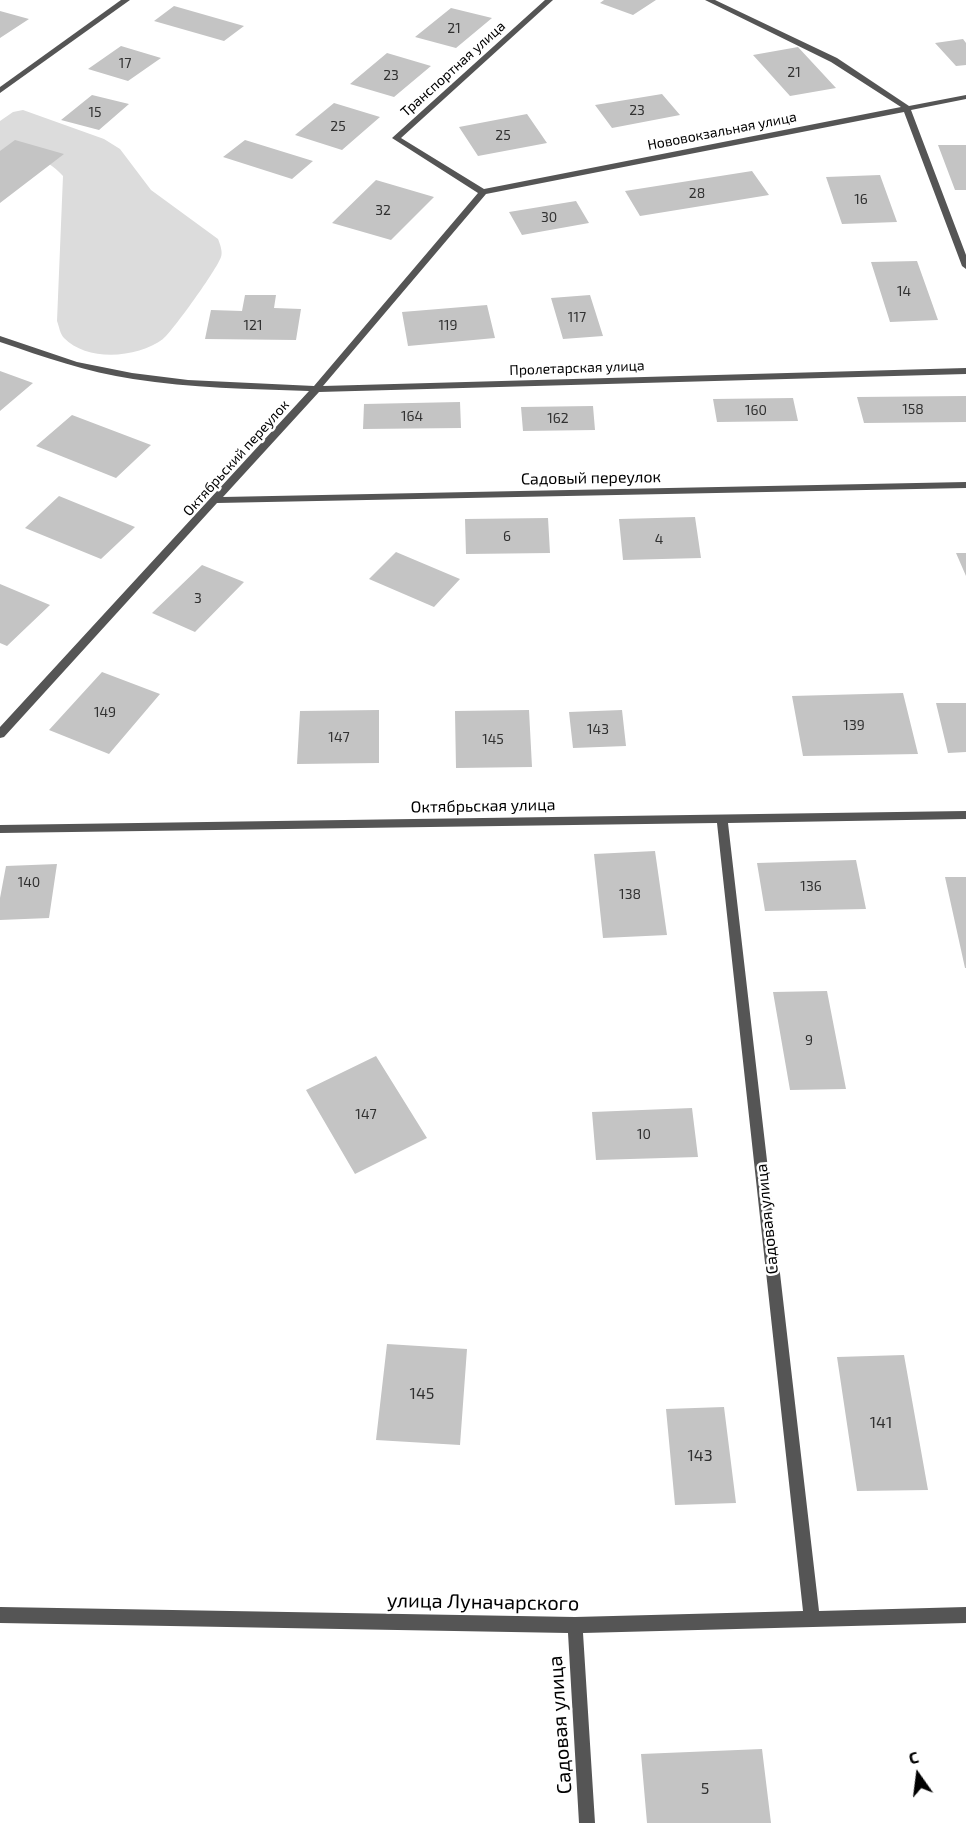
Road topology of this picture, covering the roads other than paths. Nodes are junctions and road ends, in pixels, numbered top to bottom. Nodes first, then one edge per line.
1 (126, 0) edge
2 (549, 0) edge
3 (709, 0) edge
4 (0, 91) edge
5 (966, 97) edge
6 (906, 107) junction
7 (483, 192) junction
8 (966, 266) edge
9 (0, 339) edge
10 (966, 371) edge
11 (316, 389) junction
12 (966, 485) edge
13 (216, 500) junction
14 (0, 734) edge
15 (966, 815) edge
16 (722, 818) junction
17 (0, 830) edge
18 (0, 1615) edge
19 (966, 1615) edge
20 (812, 1620) junction
21 (575, 1625) junction
22 (587, 1823) edge

1 - 4 street
2 - 7 street, Транспортная улица
3 - 6 street
5 - 6 street, Нововокзальная улица
6 - 7 street, Нововокзальная улица
6 - 8 street
7 - 11 street, Октябрьский переулок
9 - 11 street, Пролетарская улица
10 - 11 street, Пролетарская улица
11 - 13 street, Октябрьский переулок
12 - 13 street, Садовый переулок
13 - 14 street, Октябрьский переулок
15 - 16 street, Октябрьская улица
16 - 17 street, Октябрьская улица
16 - 20 street, Садовая улица
18 - 21 street, улица Луначарского
19 - 20 street, улица Луначарского
20 - 21 street, улица Луначарского
21 - 22 street, Садовая улица

